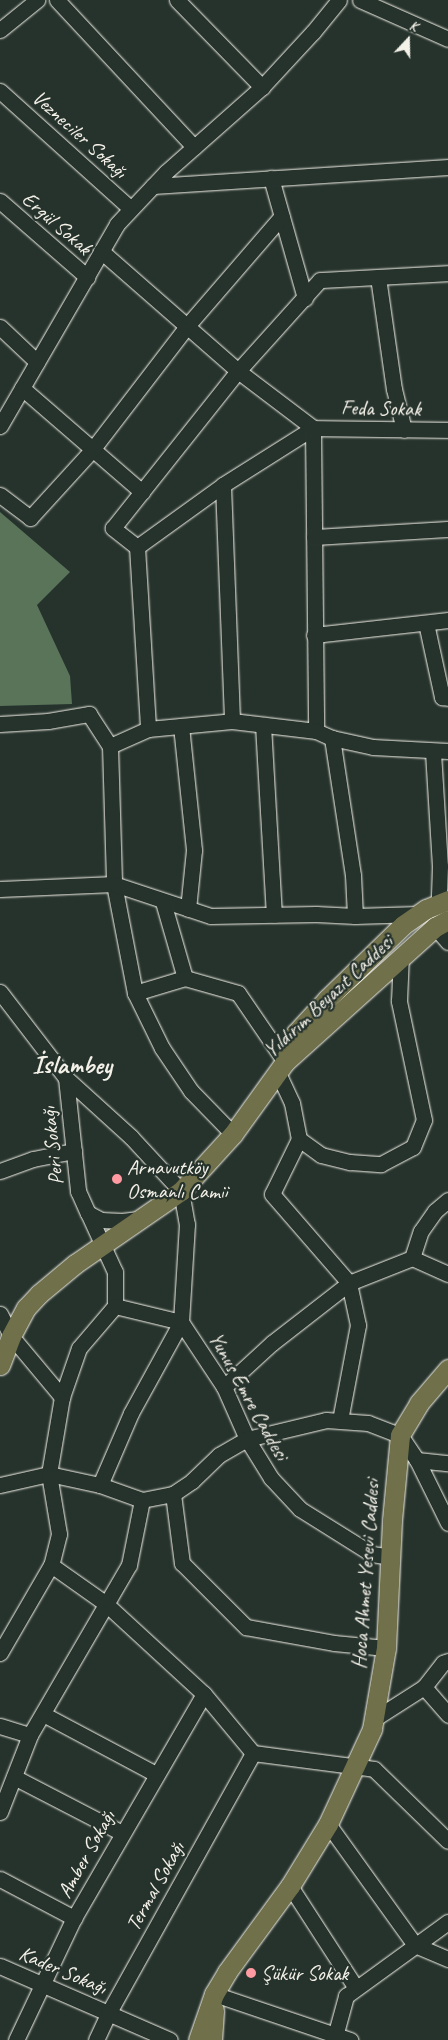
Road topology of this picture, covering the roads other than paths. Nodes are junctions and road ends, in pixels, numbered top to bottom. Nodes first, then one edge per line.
1 (37, 0) edge
2 (57, 0) edge
3 (177, 0) edge
4 (339, 0) edge
5 (360, 0) edge
6 (0, 30) edge
7 (448, 39) edge
8 (262, 87) junction
9 (0, 91) edge
10 (194, 147) junction
11 (448, 167) edge
12 (271, 178) junction
13 (153, 186) junction
14 (0, 201) edge
15 (131, 209) junction
16 (282, 216) junction
17 (101, 251) junction
18 (448, 271) edge
19 (87, 277) junction
20 (378, 277) junction
21 (305, 298) junction
22 (186, 326) junction
23 (0, 327) edge
24 (37, 362) junction
25 (238, 371) junction
26 (22, 388) junction
27 (0, 426) edge
28 (313, 428) junction
29 (404, 430) junction
30 (448, 430) edge
31 (92, 450) junction
32 (223, 485) junction
33 (142, 492) junction
34 (0, 495) edge
35 (448, 529) edge
36 (314, 537) junction
37 (137, 547) junction
38 (448, 620) edge
39 (426, 623) junction
40 (314, 635) junction
41 (448, 698) edge
42 (232, 721) junction
43 (0, 724) edge
44 (263, 725) junction
45 (181, 726) junction
46 (148, 730) junction
47 (316, 731) junction
48 (332, 738) junction
49 (110, 746) junction
50 (441, 751) edge
51 (114, 884) junction
52 (0, 889) edge
53 (444, 901) edge
54 (163, 902) junction
55 (188, 909) junction
56 (274, 914) junction
57 (418, 914) junction
58 (355, 916) junction
59 (441, 924) edge
60 (448, 942) edge
61 (401, 956) junction
62 (185, 978) junction
63 (0, 992) edge
64 (135, 993) junction
65 (281, 1067) junction
66 (66, 1078) junction
67 (233, 1134) junction
68 (299, 1140) junction
69 (74, 1151) junction
70 (0, 1171) edge
71 (181, 1191) junction
72 (448, 1200) edge
73 (88, 1213) junction
74 (140, 1218) junction
75 (102, 1245) junction
76 (412, 1258) junction
77 (448, 1274) edge
78 (350, 1283) junction
79 (115, 1306) junction
80 (0, 1314) edge
81 (181, 1322) junction
82 (10, 1336) junction
83 (0, 1365) edge
84 (448, 1369) edge
85 (224, 1387) junction
86 (62, 1397) junction
87 (340, 1420) junction
88 (400, 1436) junction
89 (246, 1439) junction
90 (417, 1460) junction
91 (448, 1463) edge
92 (49, 1474) junction
93 (0, 1485) edge
94 (100, 1485) junction
95 (173, 1494) junction
96 (142, 1500) junction
97 (448, 1523) edge
98 (391, 1557) junction
99 (51, 1565) junction
100 (106, 1604) junction
101 (386, 1648) junction
102 (0, 1653) edge
103 (448, 1660) edge
104 (424, 1688) junction
105 (204, 1694) junction
106 (43, 1714) junction
107 (448, 1715) edge
108 (374, 1719) junction
109 (0, 1726) edge
110 (30, 1735) junction
111 (253, 1753) junction
112 (356, 1768) junction
113 (156, 1774) junction
114 (14, 1777) junction
115 (0, 1812) edge
116 (328, 1824) junction
117 (122, 1833) junction
118 (448, 1841) edge
119 (0, 1879) edge
120 (290, 1886) junction
121 (74, 1918) junction
122 (448, 1922) edge
123 (415, 1946) junction
124 (448, 1959) edge
125 (0, 1966) edge
126 (41, 1985) junction
127 (356, 1988) junction
128 (214, 1994) junction
129 (109, 2012) junction
130 (334, 2038) edge
131 (16, 2040) edge
132 (96, 2040) edge
133 (170, 2040) edge
134 (198, 2040) edge
135 (212, 2040) edge
136 (350, 2040) edge

1 - 6 street
2 - 10 street
3 - 8 street
4 - 8 street
5 - 7 street
8 - 10 street
9 - 15 street, Vezneciler Sokağı
10 - 13 street
11 - 12 street
12 - 13 street
12 - 16 street
13 - 15 street
14 - 19 street, Ergül Sokak
15 - 17 street
16 - 21 street
16 - 22 street
17 - 19 street
17 - 22 street
18 - 20 street
19 - 24 street
20 - 21 street
20 - 29 street
21 - 25 street
22 - 25 street
22 - 31 street
23 - 24 street
24 - 26 street
25 - 28 street
25 - 33 street
26 - 27 street
26 - 31 street
28 - 29 street, Feda Sokak
28 - 32 street
28 - 36 street
29 - 30 street, Feda Sokak
31 - 33 street
31 - 34 street
32 - 37 street
32 - 42 street
33 - 37 street
35 - 36 street
36 - 40 street
37 - 46 street
38 - 39 street
39 - 40 street
39 - 41 street
40 - 47 street
42 - 44 street
42 - 45 street
43 - 49 street
44 - 47 street
44 - 56 street
45 - 46 street
45 - 55 street
46 - 49 street
47 - 48 street
48 - 50 street
48 - 58 street
49 - 51 street
50 - 53 street
51 - 52 street
51 - 54 street
51 - 64 street
53 - 57 main road
54 - 55 street
54 - 62 street
55 - 56 street
56 - 58 street
57 - 58 street
57 - 65 main road
59 - 60 street
59 - 61 main road, Yıldırım Beyazıt Caddesi
61 - 65 main road, Yıldırım Beyazıt Caddesi
61 - 68 street
62 - 64 street
62 - 65 street
63 - 66 street
64 - 67 street
65 - 67 main road, Yıldırım Beyazıt Caddesi
65 - 68 street
66 - 69 street, Peri Sokağı
66 - 71 street
67 - 71 main road, Yıldırım Beyazıt Caddesi
68 - 78 street
69 - 70 street
69 - 73 street, Peri Sokağı
71 - 74 main road, Yıldırım Beyazıt Caddesi
71 - 81 street, Yunus Emre Caddesi
72 - 76 street
73 - 74 street
73 - 75 street, Peri Sokağı
74 - 75 main road, Yıldırım Beyazıt Caddesi
75 - 79 street, Peri Sokağı
75 - 82 main road, Yıldırım Beyazıt Caddesi
76 - 77 street
76 - 78 street
78 - 85 street
78 - 87 street
79 - 81 street
79 - 86 street
80 - 82 street
81 - 85 street, Yunus Emre Caddesi
81 - 94 street
82 - 83 main road, Yıldırım Beyazıt Caddesi
82 - 86 street
84 - 88 main road, Hoca Ahmet Yesevi Caddesi
85 - 89 street, Yunus Emre Caddesi
86 - 92 street
87 - 88 street
87 - 89 street
88 - 90 street
88 - 98 main road, Hoca Ahmet Yesevi Caddesi
89 - 95 street
89 - 98 street, Yunus Emre Caddesi
90 - 91 street
90 - 97 street
92 - 93 street
92 - 94 street
92 - 99 street
94 - 96 street
95 - 96 street
95 - 101 street
96 - 100 street
98 - 101 main road, Hoca Ahmet Yesevi Caddesi
99 - 100 street
99 - 102 street
100 - 105 street
100 - 106 street
101 - 108 main road, Hoca Ahmet Yesevi Caddesi
103 - 104 street
104 - 107 street
104 - 108 street
105 - 111 street
105 - 113 street, Amber Sokağı
106 - 110 street
106 - 113 street
108 - 112 main road, Hoca Ahmet Yesevi Caddesi
109 - 110 street
110 - 114 street
111 - 112 street
111 - 129 street, Termal Sokağı
112 - 116 main road, Hoca Ahmet Yesevi Caddesi
112 - 118 street
113 - 117 street, Amber Sokağı
114 - 115 street
114 - 117 street
116 - 120 main road, Hoca Ahmet Yesevi Caddesi
116 - 123 street
117 - 121 street, Amber Sokağı
119 - 121 street
120 - 127 street
120 - 128 main road, Hoca Ahmet Yesevi Caddesi
121 - 126 street, Amber Sokağı
122 - 123 street
123 - 124 street
123 - 127 street
125 - 126 street, Kader Sokağı
126 - 129 street, Kader Sokağı
126 - 131 street, Amber Sokağı
127 - 130 street
128 - 130 street
128 - 134 main road, Hoca Ahmet Yesevi Caddesi
128 - 135 main road, Hoca Ahmet Yesevi Caddesi
129 - 132 street, Termal Sokağı
129 - 133 street, Kader Sokağı
130 - 136 street

